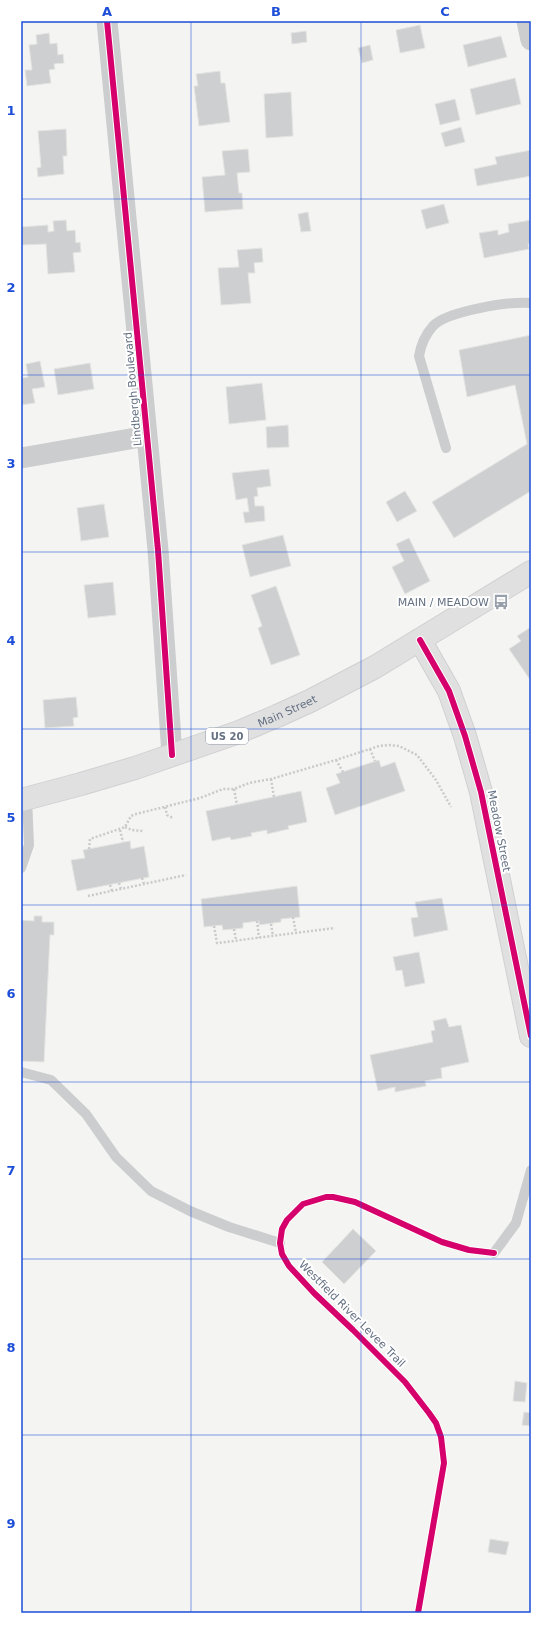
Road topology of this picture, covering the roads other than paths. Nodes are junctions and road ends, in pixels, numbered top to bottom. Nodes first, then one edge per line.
1 (107, 21) edge
2 (527, 21) edge
3 (531, 40) edge
4 (531, 303) edge
5 (147, 436) junction
6 (446, 448) dead end
7 (21, 458) edge
8 (531, 572) edge
9 (420, 640) junction
10 (172, 755) junction
11 (24, 799) edge
12 (21, 868) edge
13 (531, 1036) edge
14 (21, 1072) edge
15 (531, 1170) edge
16 (280, 1243) dead end
17 (494, 1253) dead end

1 - 5 street, Lindbergh Boulevard
2 - 3 street
4 - 6 lane
5 - 7 street
5 - 10 street, Lindbergh Boulevard
8 - 9 main road, Main Street / US 20
9 - 10 main road, Main Street / US 20
9 - 13 main road, Meadow Street
10 - 11 main road, Main Street / US 20
11 - 12 lane
14 - 16 lane
15 - 17 lane

